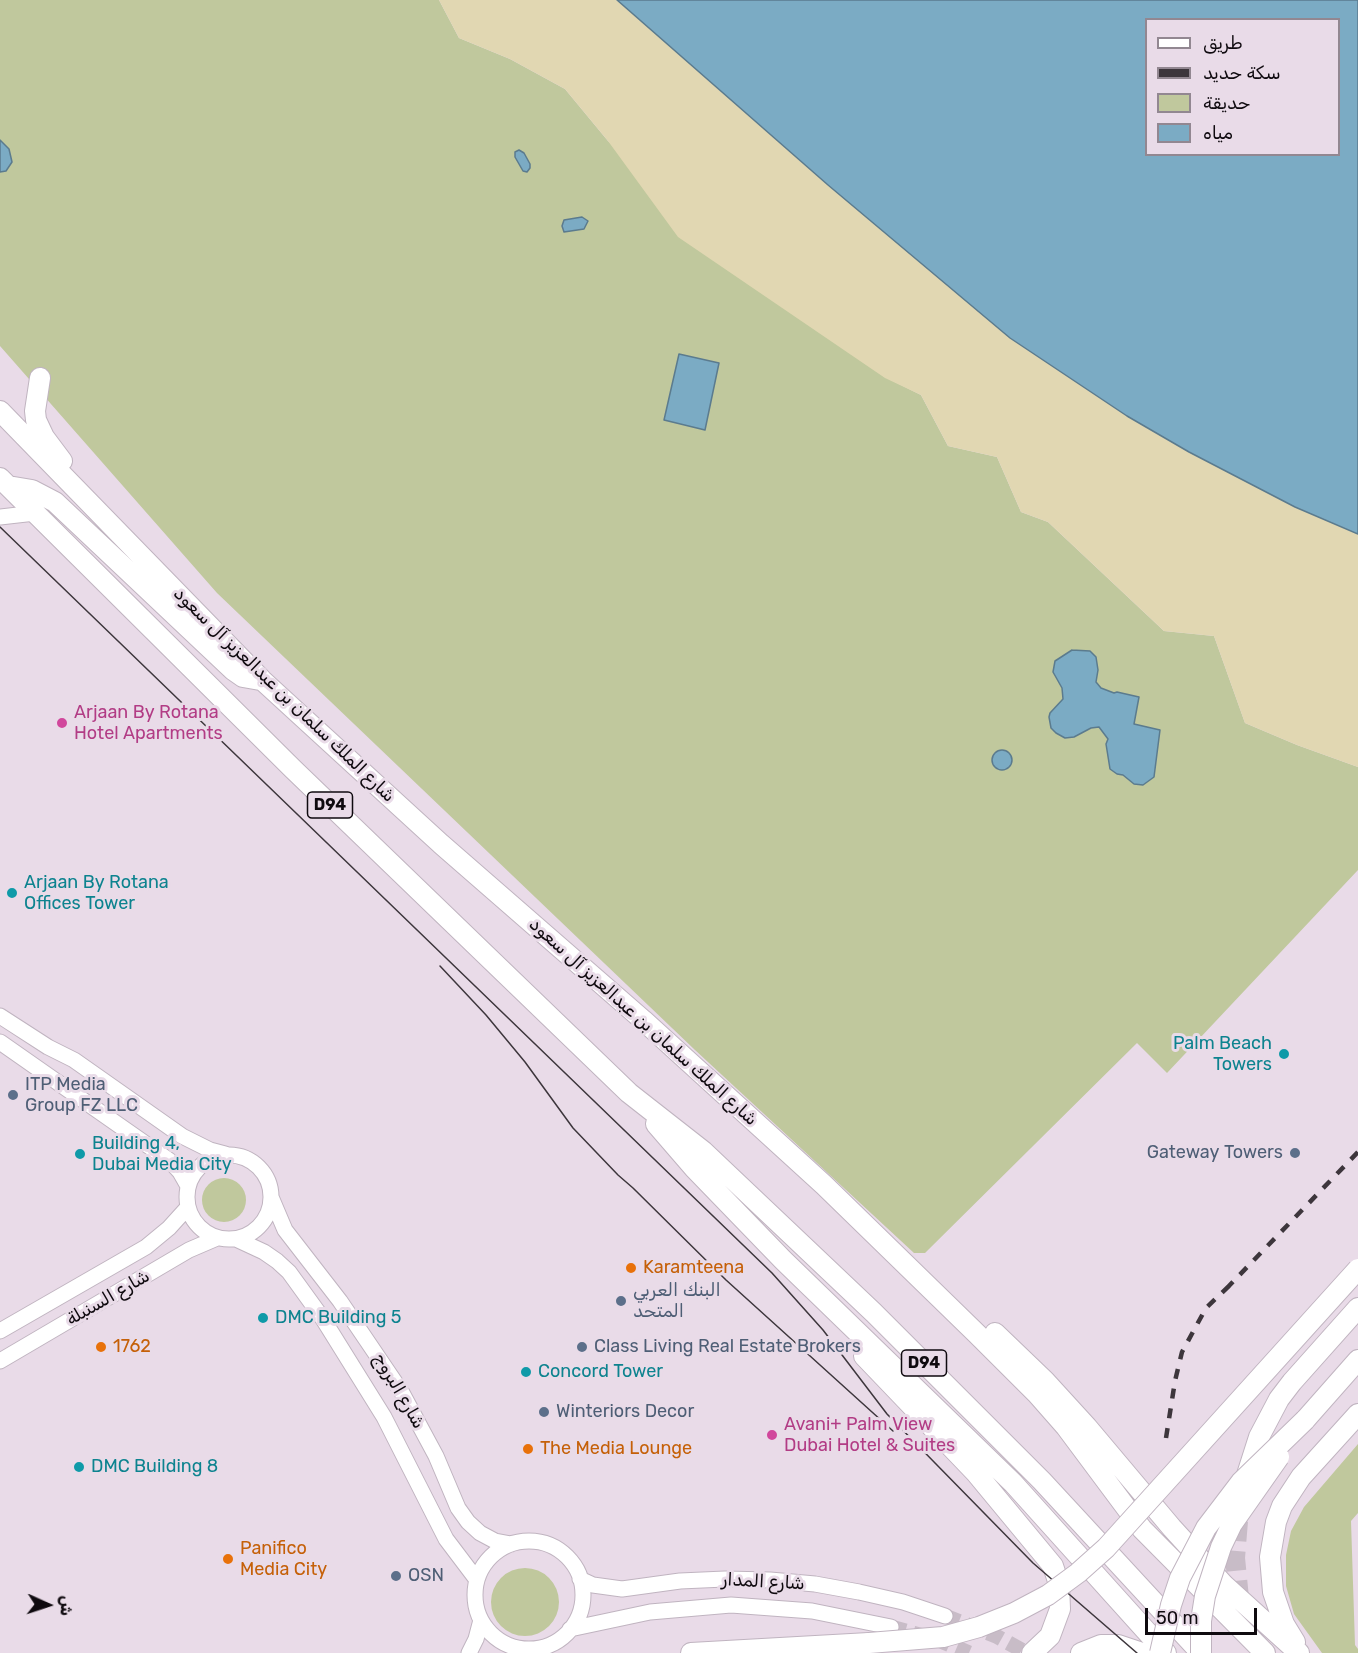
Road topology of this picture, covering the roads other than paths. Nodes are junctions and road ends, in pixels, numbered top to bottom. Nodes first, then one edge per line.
1 (40, 378) dead end
2 (0, 411) edge
3 (3, 484) edge
4 (87, 501) junction
5 (35, 513) junction
6 (0, 517) edge
7 (262, 680) junction
8 (0, 1016) edge
9 (0, 1042) edge
10 (629, 1093) junction
11 (225, 1154) junction
12 (824, 1185) junction
13 (188, 1186) junction
14 (271, 1197) junction
15 (188, 1207) junction
16 (217, 1238) junction
17 (236, 1239) junction
18 (783, 1260) junction
19 (1358, 1269) edge
20 (1358, 1308) edge
21 (0, 1330) edge
22 (1358, 1360) edge
23 (0, 1361) edge
24 (1358, 1414) edge
25 (1305, 1420) junction
26 (1238, 1521) tunnel mouth
27 (511, 1544) junction
28 (580, 1579) junction
29 (477, 1580) junction
30 (945, 1616) tunnel mouth
31 (481, 1620) junction
32 (891, 1627) tunnel mouth
33 (570, 1629) junction
34 (469, 1653) edge
35 (691, 1653) edge
36 (1032, 1653) edge
37 (1081, 1653) edge
38 (1142, 1653) edge
39 (1160, 1653) edge
40 (1166, 1653) edge
41 (1201, 1653) edge
42 (1265, 1653) edge
43 (1299, 1653) edge
44 (1304, 1653) edge

1 - 4 main road
2 - 4 main road, شارع الملك سلمان بن عبدالعزيز آل سعود / D94
3 - 5 main road, D94
3 - 7 main road
4 - 7 main road, شارع الملك سلمان بن عبدالعزيز آل سعود / D94
5 - 6 street
5 - 10 main road, D94
7 - 12 main road, شارع الملك سلمان بن عبدالعزيز آل سعود / D94
8 - 11 street
9 - 13 street
10 - 18 main road
10 - 41 main road, D94
11 - 13 street
11 - 14 street
12 - 42 main road, شارع الملك سلمان بن عبدالعزيز آل سعود / D94
12 - 43 main road
13 - 15 street
14 - 17 street
14 - 27 street, شارع البروج
15 - 16 street
15 - 21 street, شارع السنبلة
16 - 17 street
16 - 23 street, شارع السنبلة
17 - 29 street, شارع البروج
18 - 36 main road
18 - 40 main road
19 - 35 main road, bridge
20 - 26 main road
22 - 25 main road
24 - 44 main road
25 - 39 main road, bridge
25 - 41 main road, bridge
27 - 28 street
27 - 29 street
28 - 30 street, شارع المدار
28 - 33 street
29 - 31 street
31 - 33 street
31 - 34 street
32 - 33 street, شارع المدار
37 - 38 main road

